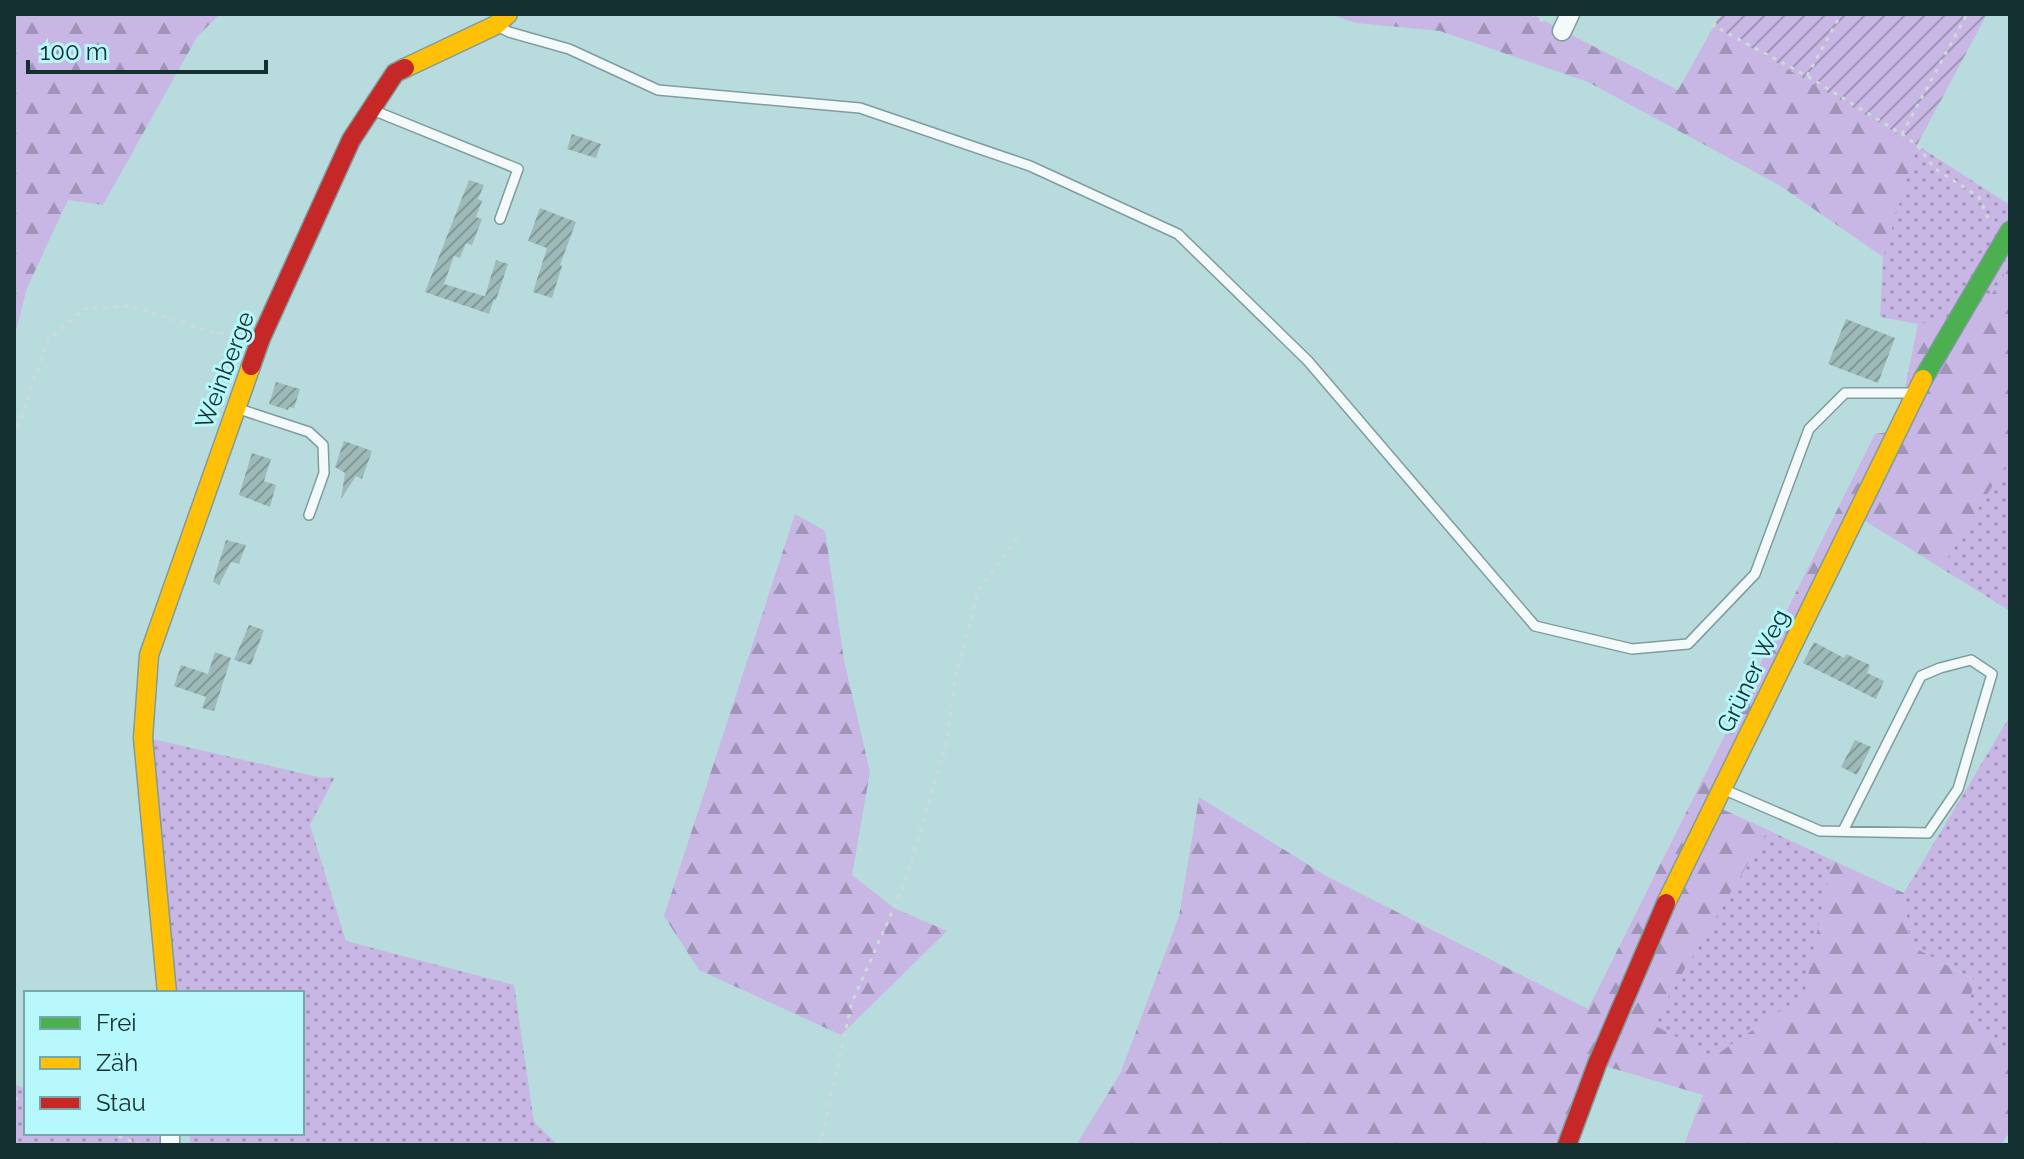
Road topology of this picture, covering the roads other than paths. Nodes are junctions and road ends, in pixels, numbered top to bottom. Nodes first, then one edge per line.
1 (502, 20) edge
2 (371, 109) junction
3 (500, 219) dead end
4 (2009, 233) edge
5 (1915, 393) junction
6 (236, 408) junction
7 (309, 515) dead end
8 (1722, 788) junction
9 (1843, 831) junction
10 (167, 991) edge
11 (1567, 1145) edge

1 - 2 street, Weinberge
1 - 5 lane
2 - 3 lane
2 - 6 street, Weinberge
4 - 5 street, Grüner Weg
5 - 8 street, Grüner Weg
6 - 7 lane
6 - 10 street, Weinberge
8 - 9 lane
8 - 11 street, Grüner Weg
9 - 9 lane

